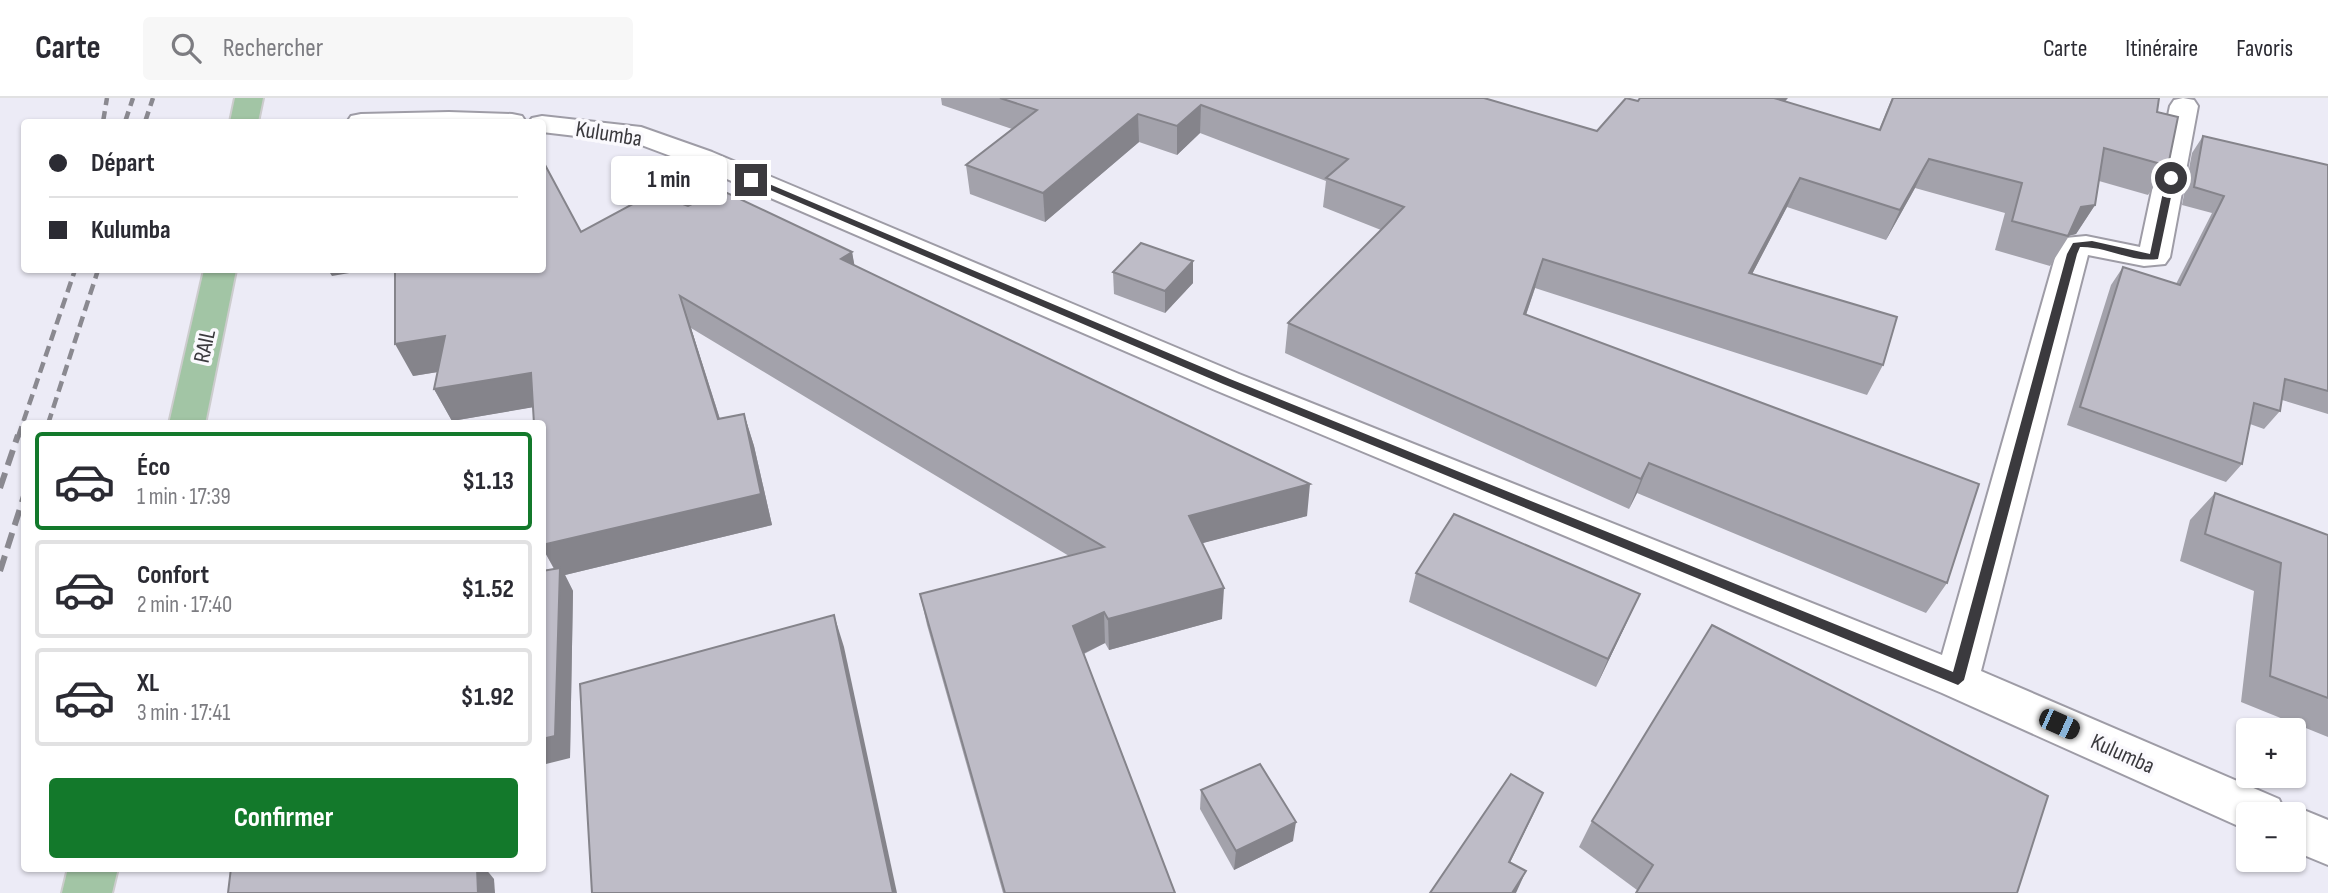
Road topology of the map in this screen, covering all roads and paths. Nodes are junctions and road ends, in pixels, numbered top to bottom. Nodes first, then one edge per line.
1 (249, 98) edge
2 (2184, 106) dead end
3 (245, 119) edge
4 (546, 124) edge
5 (219, 273) edge
6 (188, 420) edge
7 (1958, 680) junction
8 (2236, 803) edge
9 (2306, 833) edge
10 (2328, 843) edge
11 (92, 872) edge
12 (88, 893) edge

1 - 3 main road
2 - 7 street
4 - 7 street, Kulumba
5 - 6 main road, RAIL
7 - 8 street, Kulumba
9 - 10 street
11 - 12 main road

